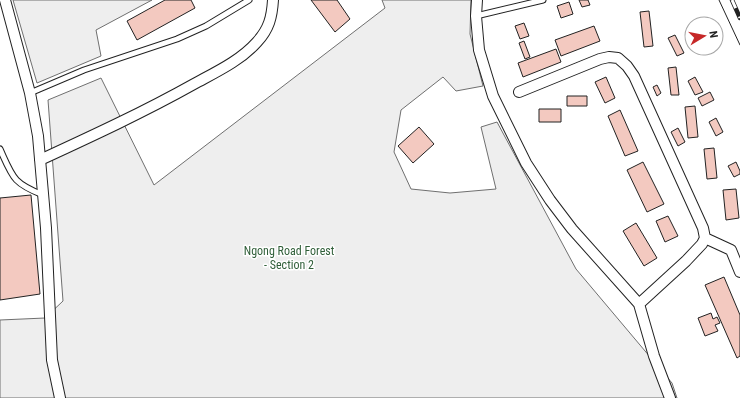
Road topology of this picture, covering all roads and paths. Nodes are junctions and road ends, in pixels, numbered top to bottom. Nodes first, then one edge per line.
1 (5, 0) edge
2 (249, 0) edge
3 (273, 0) edge
4 (477, 0) edge
5 (543, 0) edge
6 (476, 16) junction
7 (519, 92) dead end
8 (30, 93) junction
9 (0, 150) edge
10 (40, 160) junction
11 (43, 195) junction
12 (705, 238) junction
13 (740, 272) edge
14 (639, 304) junction
15 (60, 398) edge
16 (670, 398) edge

1 - 8 street
2 - 8 lane
3 - 10 street
4 - 6 street
5 - 6 lane
6 - 14 street
7 - 12 street
8 - 10 street
9 - 11 lane
10 - 11 street
11 - 15 street
12 - 13 street
12 - 14 street
14 - 16 street

